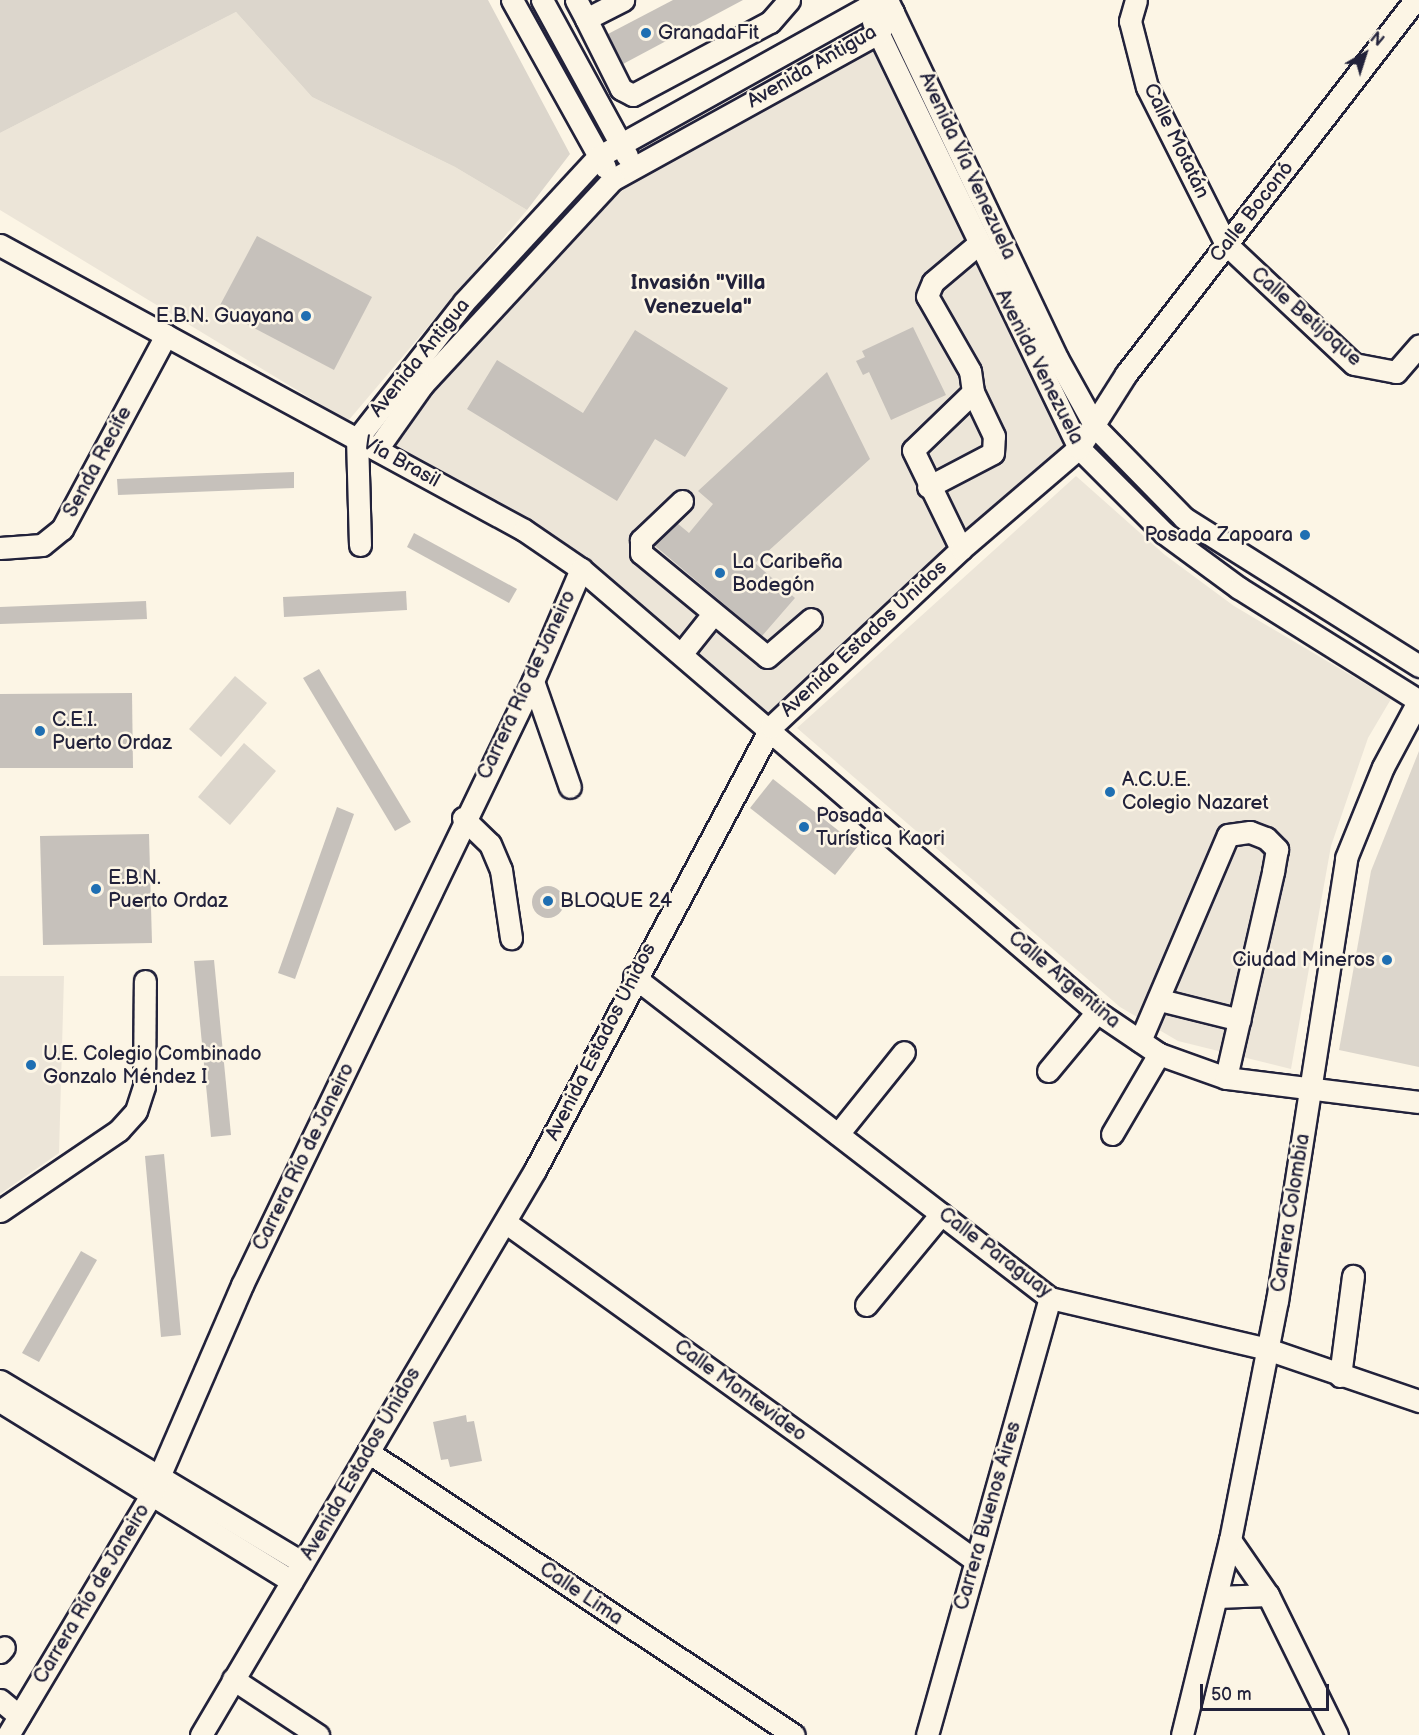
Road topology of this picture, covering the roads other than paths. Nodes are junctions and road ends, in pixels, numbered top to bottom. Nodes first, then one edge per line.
1 (512, 0) edge
2 (542, 0) edge
3 (576, 0) edge
4 (623, 0) edge
5 (789, 0) edge
6 (1136, 0) edge
7 (1415, 0) edge
8 (864, 4) edge
9 (890, 6) edge
10 (586, 19) junction
11 (878, 33) junction
12 (619, 145) junction
13 (598, 157) junction
14 (633, 167) junction
15 (614, 179) junction
16 (978, 244) junction
17 (1226, 244) junction
18 (0, 245) edge
19 (166, 335) junction
20 (1419, 346) edge
21 (973, 392) junction
22 (1096, 428) junction
23 (357, 439) junction
24 (1079, 448) junction
25 (377, 449) junction
26 (928, 487) junction
27 (682, 501) dead end
28 (360, 545) dead end
29 (0, 548) edge
30 (961, 549) junction
31 (581, 569) junction
32 (713, 614) junction
33 (811, 619) dead end
34 (682, 653) junction
35 (1419, 666) edge
36 (534, 681) junction
37 (1419, 701) edge
38 (771, 727) junction
39 (570, 787) dead end
40 (463, 818) junction
41 (511, 938) dead end
42 (634, 977) junction
43 (145, 981) dead end
44 (1160, 1000) junction
45 (1097, 1012) junction
46 (1240, 1020) junction
47 (1140, 1041) junction
48 (904, 1052) dead end
49 (1159, 1054) junction
50 (1048, 1071) dead end
51 (1226, 1078) junction
52 (1309, 1092) junction
53 (1419, 1102) edge
54 (838, 1134) junction
55 (1112, 1134) dead end
56 (0, 1211) edge
57 (941, 1214) junction
58 (505, 1222) junction
59 (1353, 1276) dead end
60 (1050, 1298) junction
61 (866, 1305) dead end
62 (1267, 1349) junction
63 (1340, 1376) junction
64 (3, 1392) edge
65 (1419, 1401) edge
66 (368, 1452) junction
67 (156, 1484) junction
68 (1230, 1540) junction
69 (976, 1561) junction
70 (298, 1572) junction
71 (1268, 1595) junction
72 (1217, 1596) junction
73 (233, 1679) junction
74 (0, 1700) edge
75 (20, 1716) junction
76 (8, 1735) edge
77 (201, 1735) edge
78 (318, 1735) edge
79 (794, 1735) edge
80 (927, 1735) edge
81 (1182, 1735) edge
82 (1337, 1735) edge

1 - 13 street
2 - 12 street
3 - 10 street
4 - 10 street
5 - 10 street
6 - 17 street, Calle Motatán
7 - 17 street, Calle Boconó
8 - 9 street, Avenida Antigua
8 - 11 street, Avenida Venezuela
8 - 12 street, Avenida Antigua
9 - 11 street, Avenida Antigua
9 - 22 street, Avenida Vía Venezuela
11 - 14 street, Avenida Antigua
11 - 16 street, Avenida Venezuela
12 - 13 street, Avenida Antigua
12 - 14 street
13 - 15 street
13 - 23 street, Avenida Antigua
14 - 15 street, Avenida Antigua
15 - 25 street, Avenida Antigua
16 - 21 street
16 - 24 street, Avenida Venezuela
17 - 20 street, Calle Betijoque
17 - 22 street, Calle Boconó
18 - 19 street, Vía Brasil
19 - 23 street, Vía Brasil
19 - 29 street, Senda Recife
21 - 26 street
21 - 26 street
22 - 24 street, Avenida Estados Unidos
22 - 35 street, Avenida Venezuela
23 - 25 street, Vía Brasil
23 - 28 street
24 - 30 street, Avenida Estados Unidos
24 - 37 street, Avenida Venezuela
25 - 31 street, Vía Brasil
26 - 30 street
27 - 32 street
30 - 38 street, Avenida Estados Unidos
31 - 34 street, Vía Brasil
31 - 36 street, Carrera Río de Janeiro
32 - 33 street
32 - 34 street
34 - 38 street, Vía Brasil
36 - 39 street
36 - 40 street, Carrera Río de Janeiro
37 - 52 street, Carrera Colombia
38 - 42 street, Avenida Estados Unidos
38 - 45 street, Calle Argentina
40 - 41 street
40 - 67 street, Carrera Río de Janeiro
42 - 54 street, Calle Paraguay
42 - 58 street, Avenida Estados Unidos
43 - 56 street
44 - 46 street
44 - 46 street
44 - 47 street
45 - 47 street, Calle Argentina
45 - 50 street
46 - 51 street
47 - 49 street, Calle Argentina
48 - 54 street
49 - 51 street, Calle Argentina
49 - 55 street
51 - 52 street, Calle Argentina
52 - 53 street, Calle Argentina
52 - 62 street, Carrera Colombia
54 - 57 street, Calle Paraguay
57 - 60 street, Calle Paraguay
57 - 61 street
58 - 66 street, Avenida Estados Unidos
58 - 69 street, Calle Montevideo
59 - 63 street
60 - 62 street, Calle Paraguay
60 - 69 street, Carrera Buenos Aires
62 - 63 street, Calle Paraguay
62 - 68 street, Carrera Colombia
63 - 65 street, Calle Paraguay
64 - 67 street
66 - 70 street, Avenida Estados Unidos
66 - 79 street, Calle Lima
67 - 70 street
67 - 75 street, Carrera Río de Janeiro
68 - 71 street
68 - 72 street, Carrera Colombia
69 - 80 street, Carrera Buenos Aires
70 - 73 street, Avenida Estados Unidos
71 - 72 street
71 - 82 street
72 - 81 street, Carrera Colombia
73 - 77 street, Avenida Estados Unidos
73 - 78 street
74 - 75 street
75 - 76 street, Carrera Río de Janeiro

